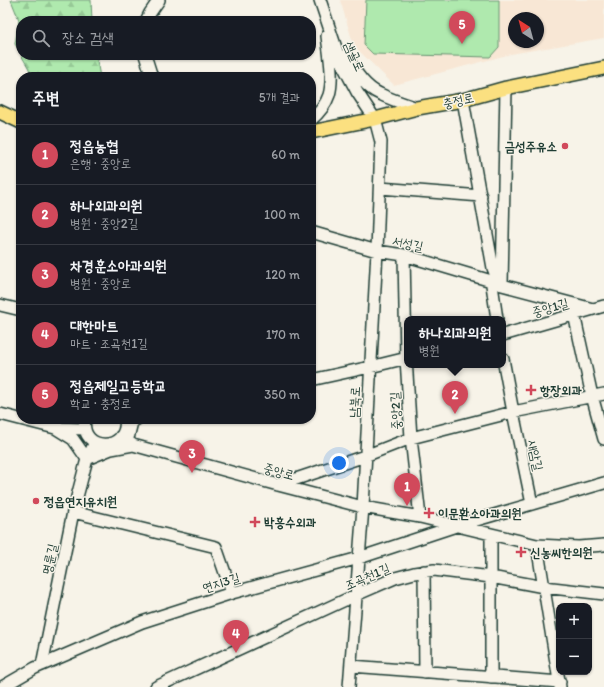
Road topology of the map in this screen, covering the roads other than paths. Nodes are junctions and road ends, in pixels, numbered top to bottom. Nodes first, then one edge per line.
1 (159, 0) edge
2 (320, 0) edge
3 (148, 16) edge
4 (326, 17) junction
5 (147, 60) edge
6 (604, 68) edge
7 (150, 72) edge
8 (506, 88) junction
9 (463, 100) junction
10 (417, 108) junction
11 (0, 112) edge
12 (316, 116) edge
13 (376, 119) junction
14 (16, 120) edge
15 (316, 131) edge
16 (380, 188) junction
17 (481, 196) junction
18 (316, 233) edge
19 (377, 251) junction
20 (404, 255) junction
21 (500, 283) junction
22 (0, 305) edge
23 (599, 308) edge
24 (16, 309) edge
25 (574, 314) junction
26 (406, 316) edge
27 (496, 316) edge
28 (506, 334) edge
29 (404, 359) edge
30 (370, 367) junction
31 (408, 368) edge
32 (505, 368) edge
33 (316, 379) edge
34 (604, 394) edge
35 (592, 396) junction
36 (513, 412) junction
37 (0, 414) edge
38 (16, 418) edge
39 (39, 424) edge
40 (62, 424) edge
41 (85, 424) edge
42 (125, 424) edge
43 (132, 424) edge
44 (55, 428) junction
45 (121, 436) junction
46 (411, 438) junction
47 (604, 439) edge
48 (95, 442) junction
49 (133, 445) junction
50 (365, 456) junction
51 (87, 459) junction
52 (604, 483) edge
53 (278, 485) junction
54 (532, 504) junction
55 (363, 507) junction
56 (73, 512) junction
57 (420, 517) junction
58 (456, 526) junction
59 (491, 535) junction
60 (537, 545) junction
61 (604, 545) edge
62 (360, 558) junction
63 (424, 571) junction
64 (491, 577) junction
65 (544, 587) junction
66 (232, 593) junction
67 (604, 594) edge
68 (356, 595) junction
69 (42, 665) junction
70 (350, 666) junction
71 (425, 672) junction
72 (491, 677) junction
73 (560, 685) edge
74 (2, 687) edge
75 (156, 687) edge
76 (349, 687) edge

1 - 3 street
2 - 4 street, 샘골로
4 - 10 street
4 - 12 street
4 - 13 street, 샘골로
5 - 7 street
6 - 8 main road, 충정로
8 - 9 main road, 충정로
8 - 21 street
9 - 10 main road, 충정로
9 - 17 street
10 - 13 main road, 충정로
11 - 14 main road
13 - 15 main road, 충정로
13 - 16 street, 남북로
16 - 17 street
16 - 19 street, 남북로
17 - 21 street
18 - 19 street, 서성길
19 - 20 street, 서성길
19 - 30 street, 남북로
20 - 21 street, 서성길
20 - 26 street, 중앙2길
21 - 23 street, 서성길
21 - 27 street
22 - 24 street
23 - 25 street, 중앙1길
25 - 28 street, 중앙1길
25 - 35 street
29 - 30 street
30 - 33 street
30 - 50 street, 남북로
31 - 46 street, 중앙2길
32 - 36 street
34 - 35 street, 중앙2길
35 - 36 street, 중앙2길
35 - 47 street
36 - 46 street, 중앙2길
36 - 54 street, 새암길
37 - 38 street
39 - 44 street
40 - 44 street
41 - 44 street
41 - 48 street
42 - 45 street
43 - 49 street
44 - 51 street
45 - 48 street
45 - 49 street
46 - 50 street, 중앙2길
46 - 57 street
48 - 51 street, 명륜길
49 - 51 street
49 - 53 street, 중앙로
50 - 53 street, 중앙2길
50 - 55 street, 남북로
51 - 56 street, 명륜길
52 - 54 street
53 - 55 street, 중앙로
54 - 58 street
55 - 57 street, 중앙로
55 - 62 street, 남북로
56 - 66 street
56 - 69 street, 명륜길
57 - 58 street, 중앙로
58 - 59 street, 중앙로
58 - 62 street, 연지3길
59 - 60 street, 중앙로
59 - 64 street
60 - 61 street, 중앙로
60 - 65 street
62 - 66 street, 연지3길
62 - 68 street, 남북로
63 - 64 street, 조곡천1길
63 - 68 street, 조곡천1길
63 - 71 street
64 - 65 street, 조곡천1길
64 - 72 street
65 - 67 street, 조곡천1길
65 - 73 street
66 - 69 street, 연지3길
68 - 70 street, 남북로
68 - 75 street, 조곡천1길
69 - 74 street, 연지3길
70 - 71 street
70 - 76 street, 남북로
71 - 72 street
72 - 73 street

